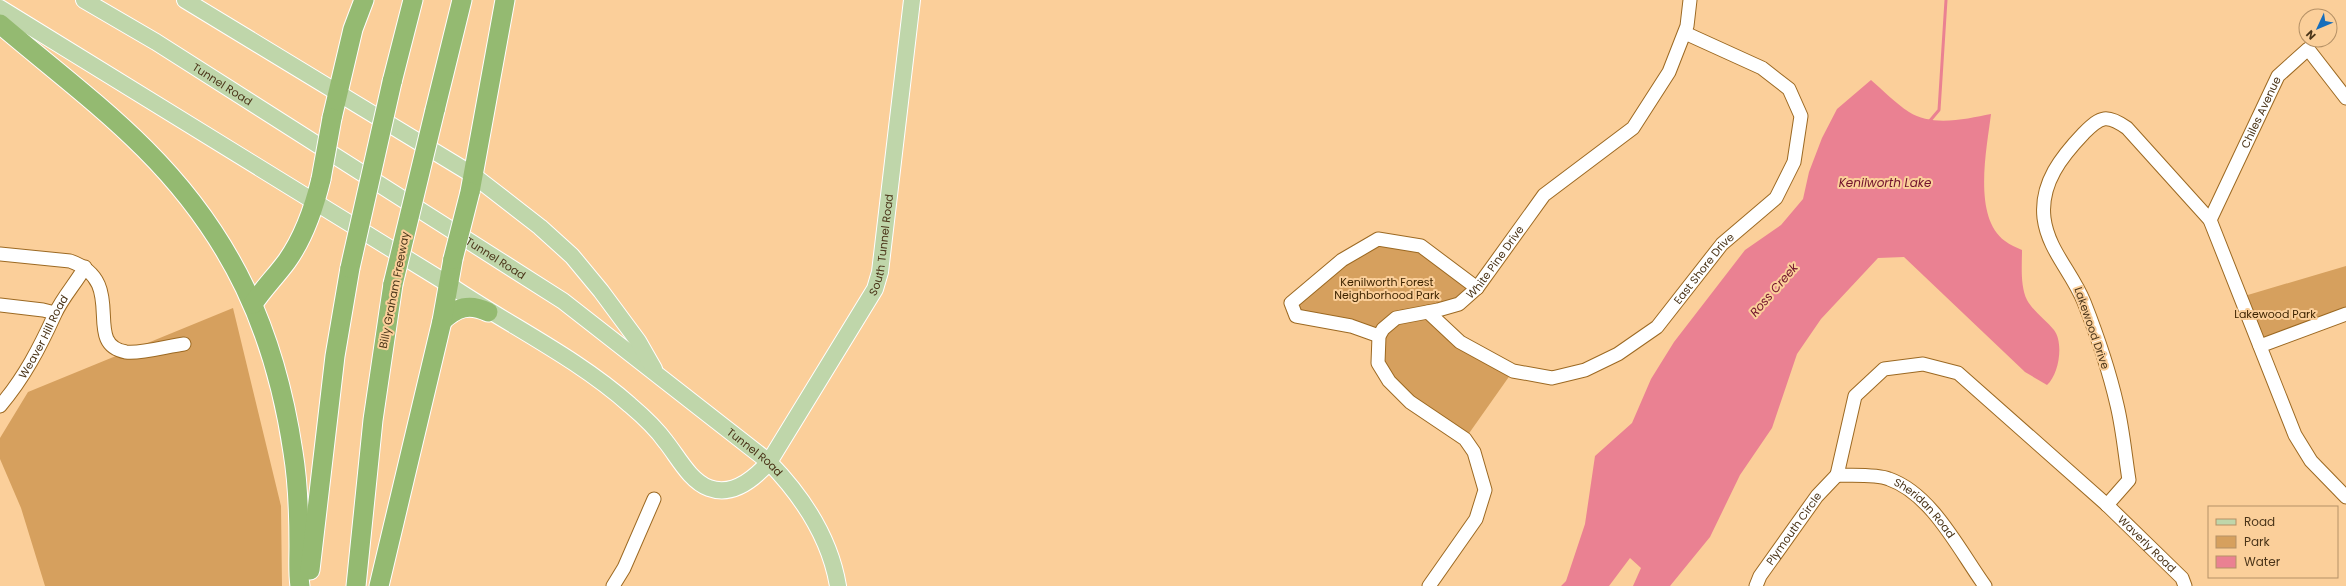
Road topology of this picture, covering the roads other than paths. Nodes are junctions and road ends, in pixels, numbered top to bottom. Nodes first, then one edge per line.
1 (84, 0) edge
2 (185, 0) edge
3 (364, 0) edge
4 (414, 0) edge
5 (462, 0) edge
6 (505, 0) edge
7 (912, 0) edge
8 (1690, 0) edge
9 (0, 8) edge
10 (0, 24) edge
11 (1685, 33) junction
12 (337, 91) junction
13 (2346, 98) edge
14 (471, 184) junction
15 (316, 202) junction
16 (2210, 220) junction
17 (0, 254) edge
18 (85, 267) junction
19 (448, 284) junction
20 (1477, 288) junction
21 (253, 304) junction
22 (0, 305) edge
23 (488, 312) junction
24 (1428, 312) junction
25 (55, 313) junction
26 (2346, 314) edge
27 (442, 321) junction
28 (1379, 336) junction
29 (184, 344) dead end
30 (2260, 346) junction
31 (659, 377) junction
32 (0, 406) edge
33 (769, 462) junction
34 (1837, 475) junction
35 (2346, 497) edge
36 (654, 499) dead end
37 (2107, 505) junction
38 (300, 586) edge
39 (308, 586) edge
40 (356, 586) edge
41 (379, 586) edge
42 (613, 586) edge
43 (838, 586) edge
44 (1429, 586) edge
45 (1756, 586) edge
46 (1985, 586) edge
47 (2185, 586) edge

1 - 31 main road, Tunnel Road
2 - 12 main road
3 - 12 highway
4 - 39 highway, bridge
5 - 40 highway, Billy Graham Freeway, bridge
6 - 14 highway
7 - 33 main road, South Tunnel Road
8 - 11 street, White Pine Drive
9 - 15 main road, South Tunnel Road
10 - 21 highway
11 - 20 street, White Pine Drive
11 - 24 street, East Shore Drive
12 - 14 main road
12 - 15 highway, bridge
13 - 16 street, Chiles Avenue
14 - 19 highway, bridge
14 - 31 main road
15 - 19 main road, South Tunnel Road
15 - 21 highway
16 - 30 street, Lakewood Drive
16 - 37 street, Lakewood Drive
17 - 18 street
18 - 25 street, Weaver Hill Road
18 - 29 street
19 - 23 main road, South Tunnel Road
19 - 27 highway
20 - 24 street, White Pine Drive
20 - 28 street
21 - 38 highway
22 - 25 street
23 - 27 highway
23 - 33 main road, South Tunnel Road
24 - 28 street, White Pine Drive
25 - 32 street, Weaver Hill Road
26 - 30 street
27 - 41 highway
28 - 44 street
30 - 35 street, Lakewood Drive
31 - 33 main road, Tunnel Road
33 - 43 main road, Tunnel Road
34 - 37 street
34 - 45 street, Plymouth Circle
34 - 46 street, Sheridan Road
36 - 42 street
37 - 47 street, Waverly Road

